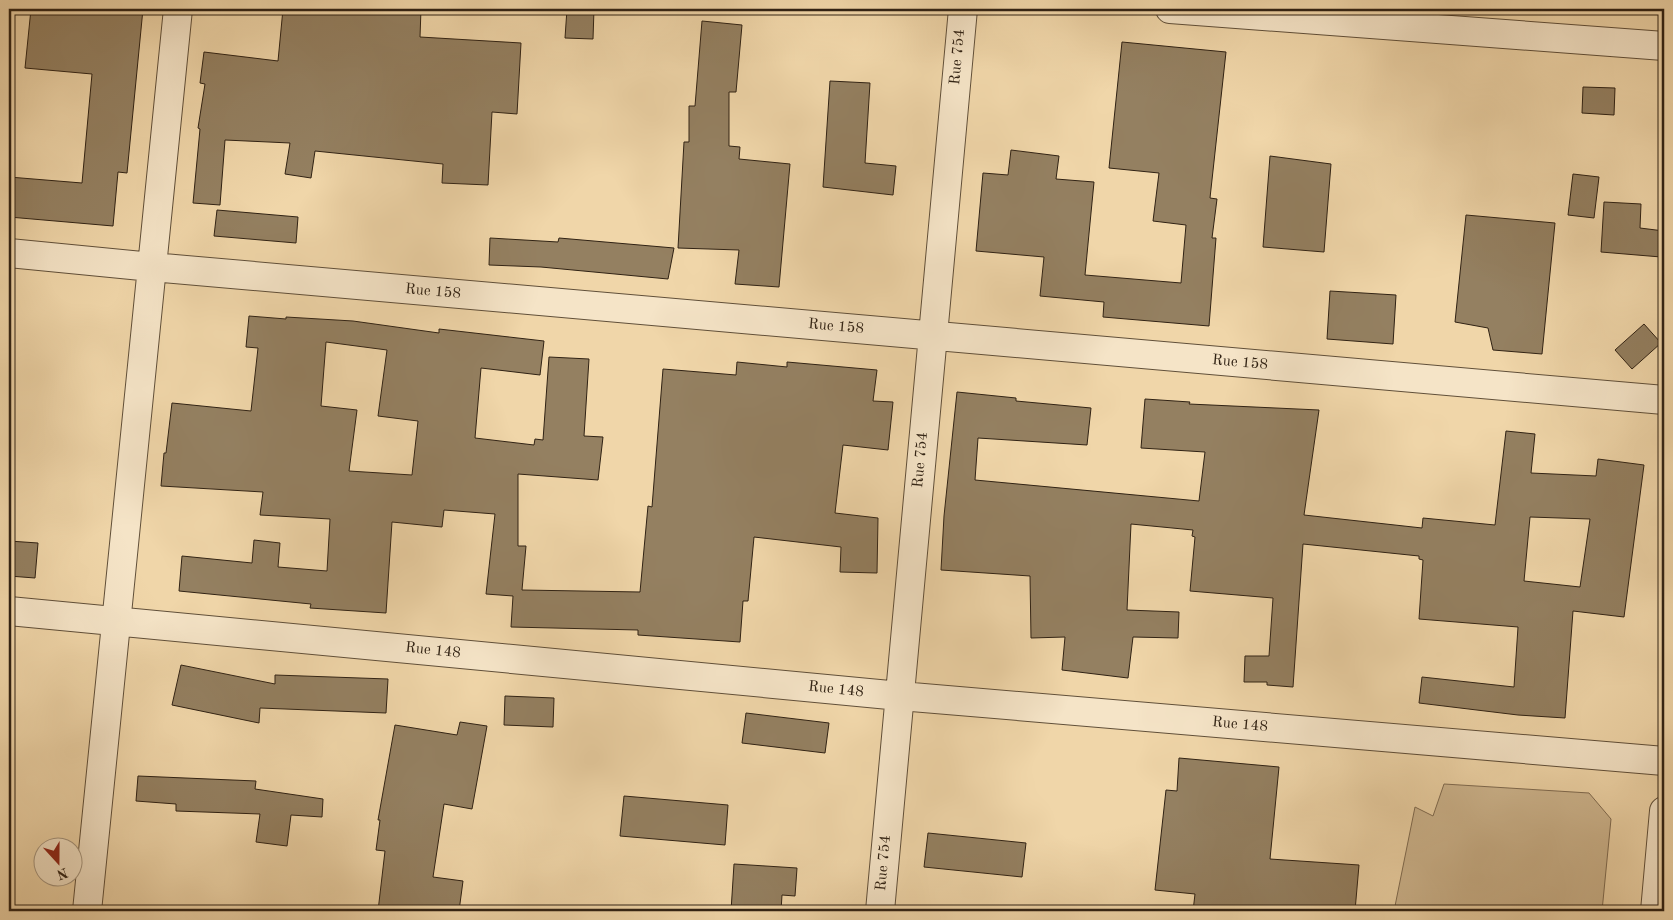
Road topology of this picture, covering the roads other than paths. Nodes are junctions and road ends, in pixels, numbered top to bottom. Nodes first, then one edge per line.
1 (178, 9) edge
2 (963, 9) edge
3 (1170, 9) edge
4 (1664, 46) edge
5 (9, 253) edge
6 (152, 267) junction
7 (933, 336) junction
8 (1664, 400) edge
9 (9, 611) edge
10 (116, 621) junction
11 (900, 696) junction
12 (1664, 761) edge
13 (1664, 811) edge
14 (87, 911) edge
15 (880, 911) edge
16 (1655, 911) edge

1 - 6 street
2 - 7 street, Rue 754
3 - 4 street
5 - 6 street, Rue 158
6 - 7 street, Rue 158
6 - 10 street
7 - 8 street, Rue 158
7 - 11 street, Rue 754
9 - 10 street, Rue 148
10 - 11 street, Rue 148
10 - 14 street
11 - 12 street, Rue 148
11 - 15 street, Rue 754
13 - 16 street

